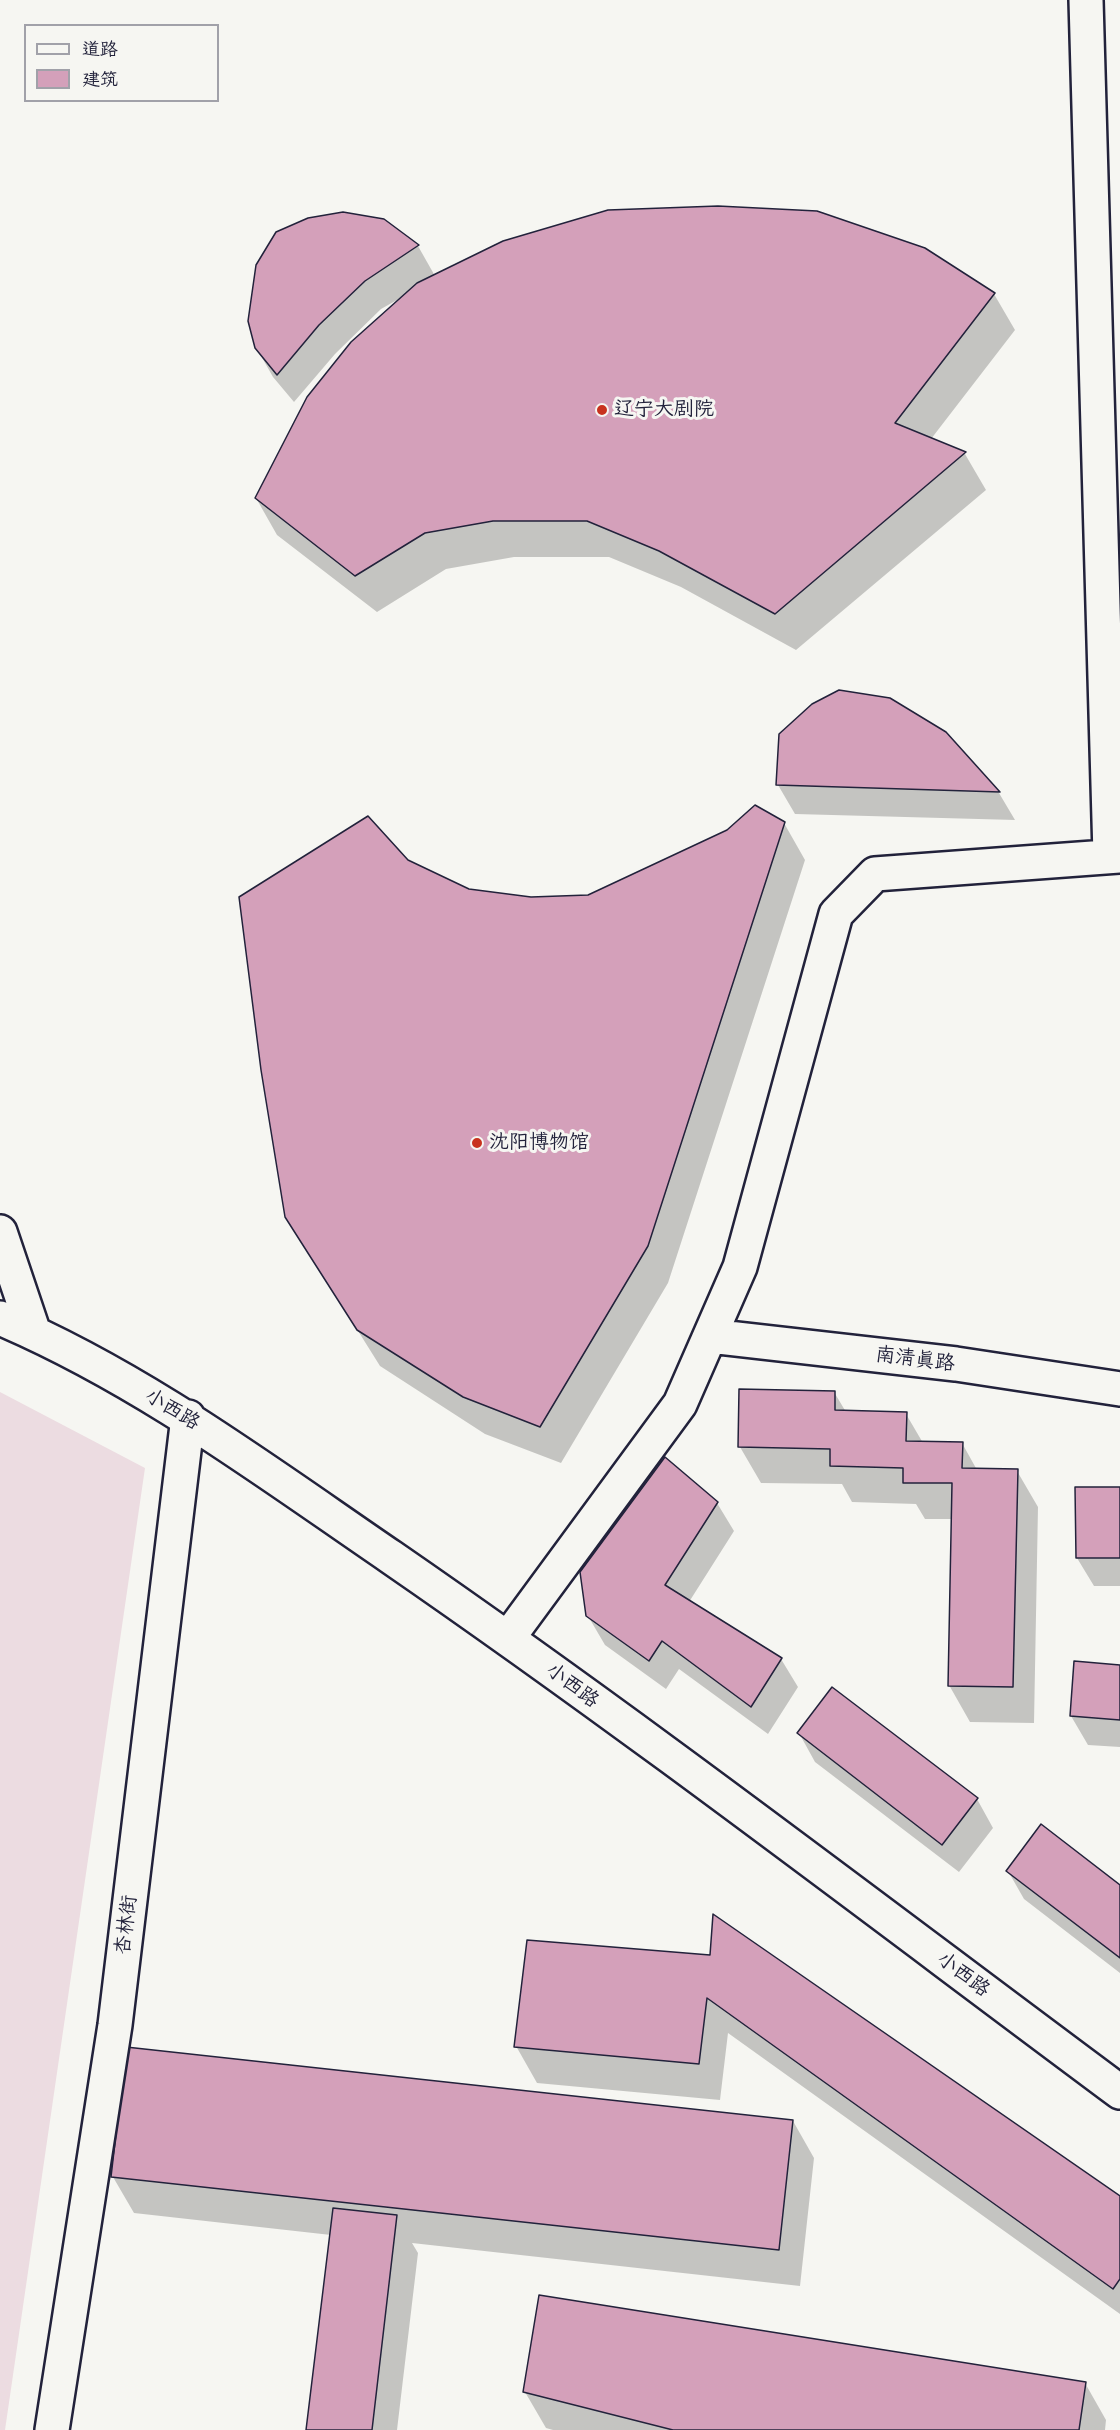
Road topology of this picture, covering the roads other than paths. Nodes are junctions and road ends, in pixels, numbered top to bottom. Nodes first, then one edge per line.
1 (1086, 0) edge
2 (1115, 856) edge
3 (0, 1232) edge
4 (0, 1318) edge
5 (34, 1333) junction
6 (710, 1336) junction
7 (1120, 1389) edge
8 (188, 1417) junction
9 (508, 1638) junction
10 (1120, 2092) edge
11 (52, 2430) edge

1 - 2 street
2 - 6 street
3 - 5 street
4 - 5 street, 小西路
5 - 8 street, 小西路
6 - 7 street, 南清真路
6 - 9 street
8 - 9 street, 小西路
8 - 11 street, 杏林街
9 - 10 street, 小西路

